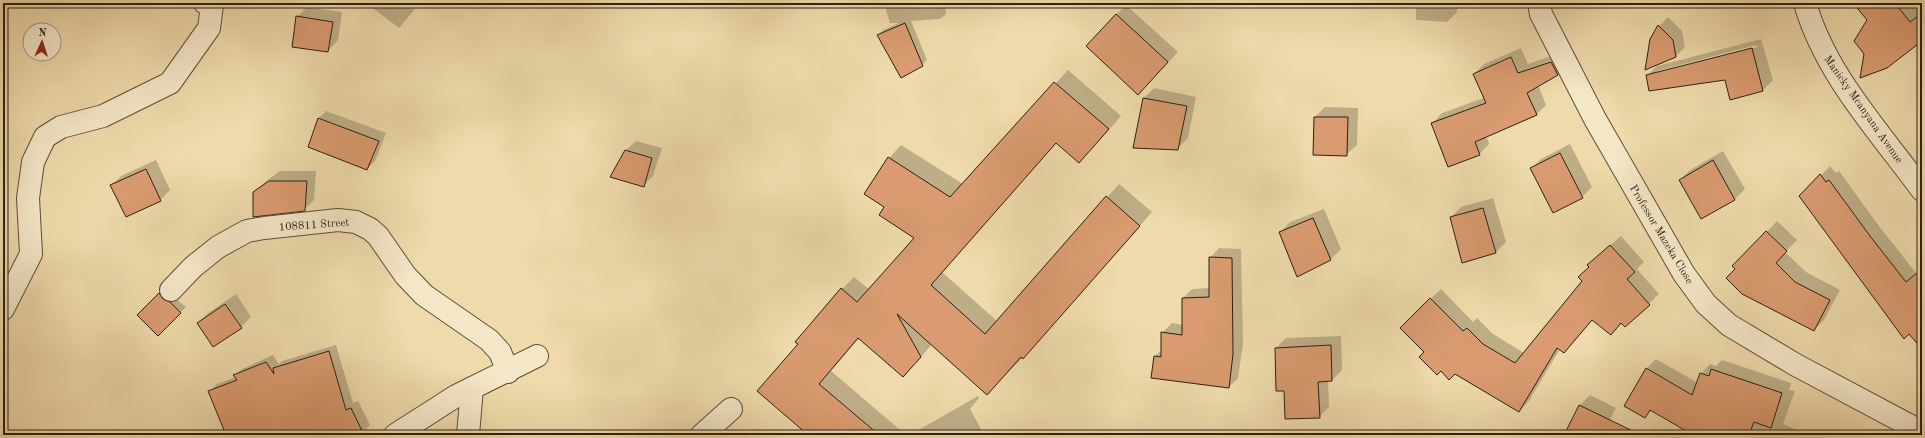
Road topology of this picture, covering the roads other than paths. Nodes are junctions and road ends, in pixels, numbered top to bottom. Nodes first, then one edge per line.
1 (205, 3) edge
2 (1539, 3) edge
3 (1806, 3) edge
4 (1922, 190) edge
5 (171, 290) dead end
6 (3, 310) edge
7 (537, 356) dead end
8 (508, 372) junction
9 (472, 388) junction
10 (731, 409) dead end
11 (1922, 432) edge
12 (405, 433) edge
13 (468, 435) edge
14 (702, 435) edge

1 - 6 street
2 - 11 street, Professor Mazeka Close
3 - 4 street, Manicky Mcanyana Avenue
5 - 8 street, 108811 Street
7 - 8 street
8 - 9 street
9 - 12 street
9 - 13 street
10 - 14 street

